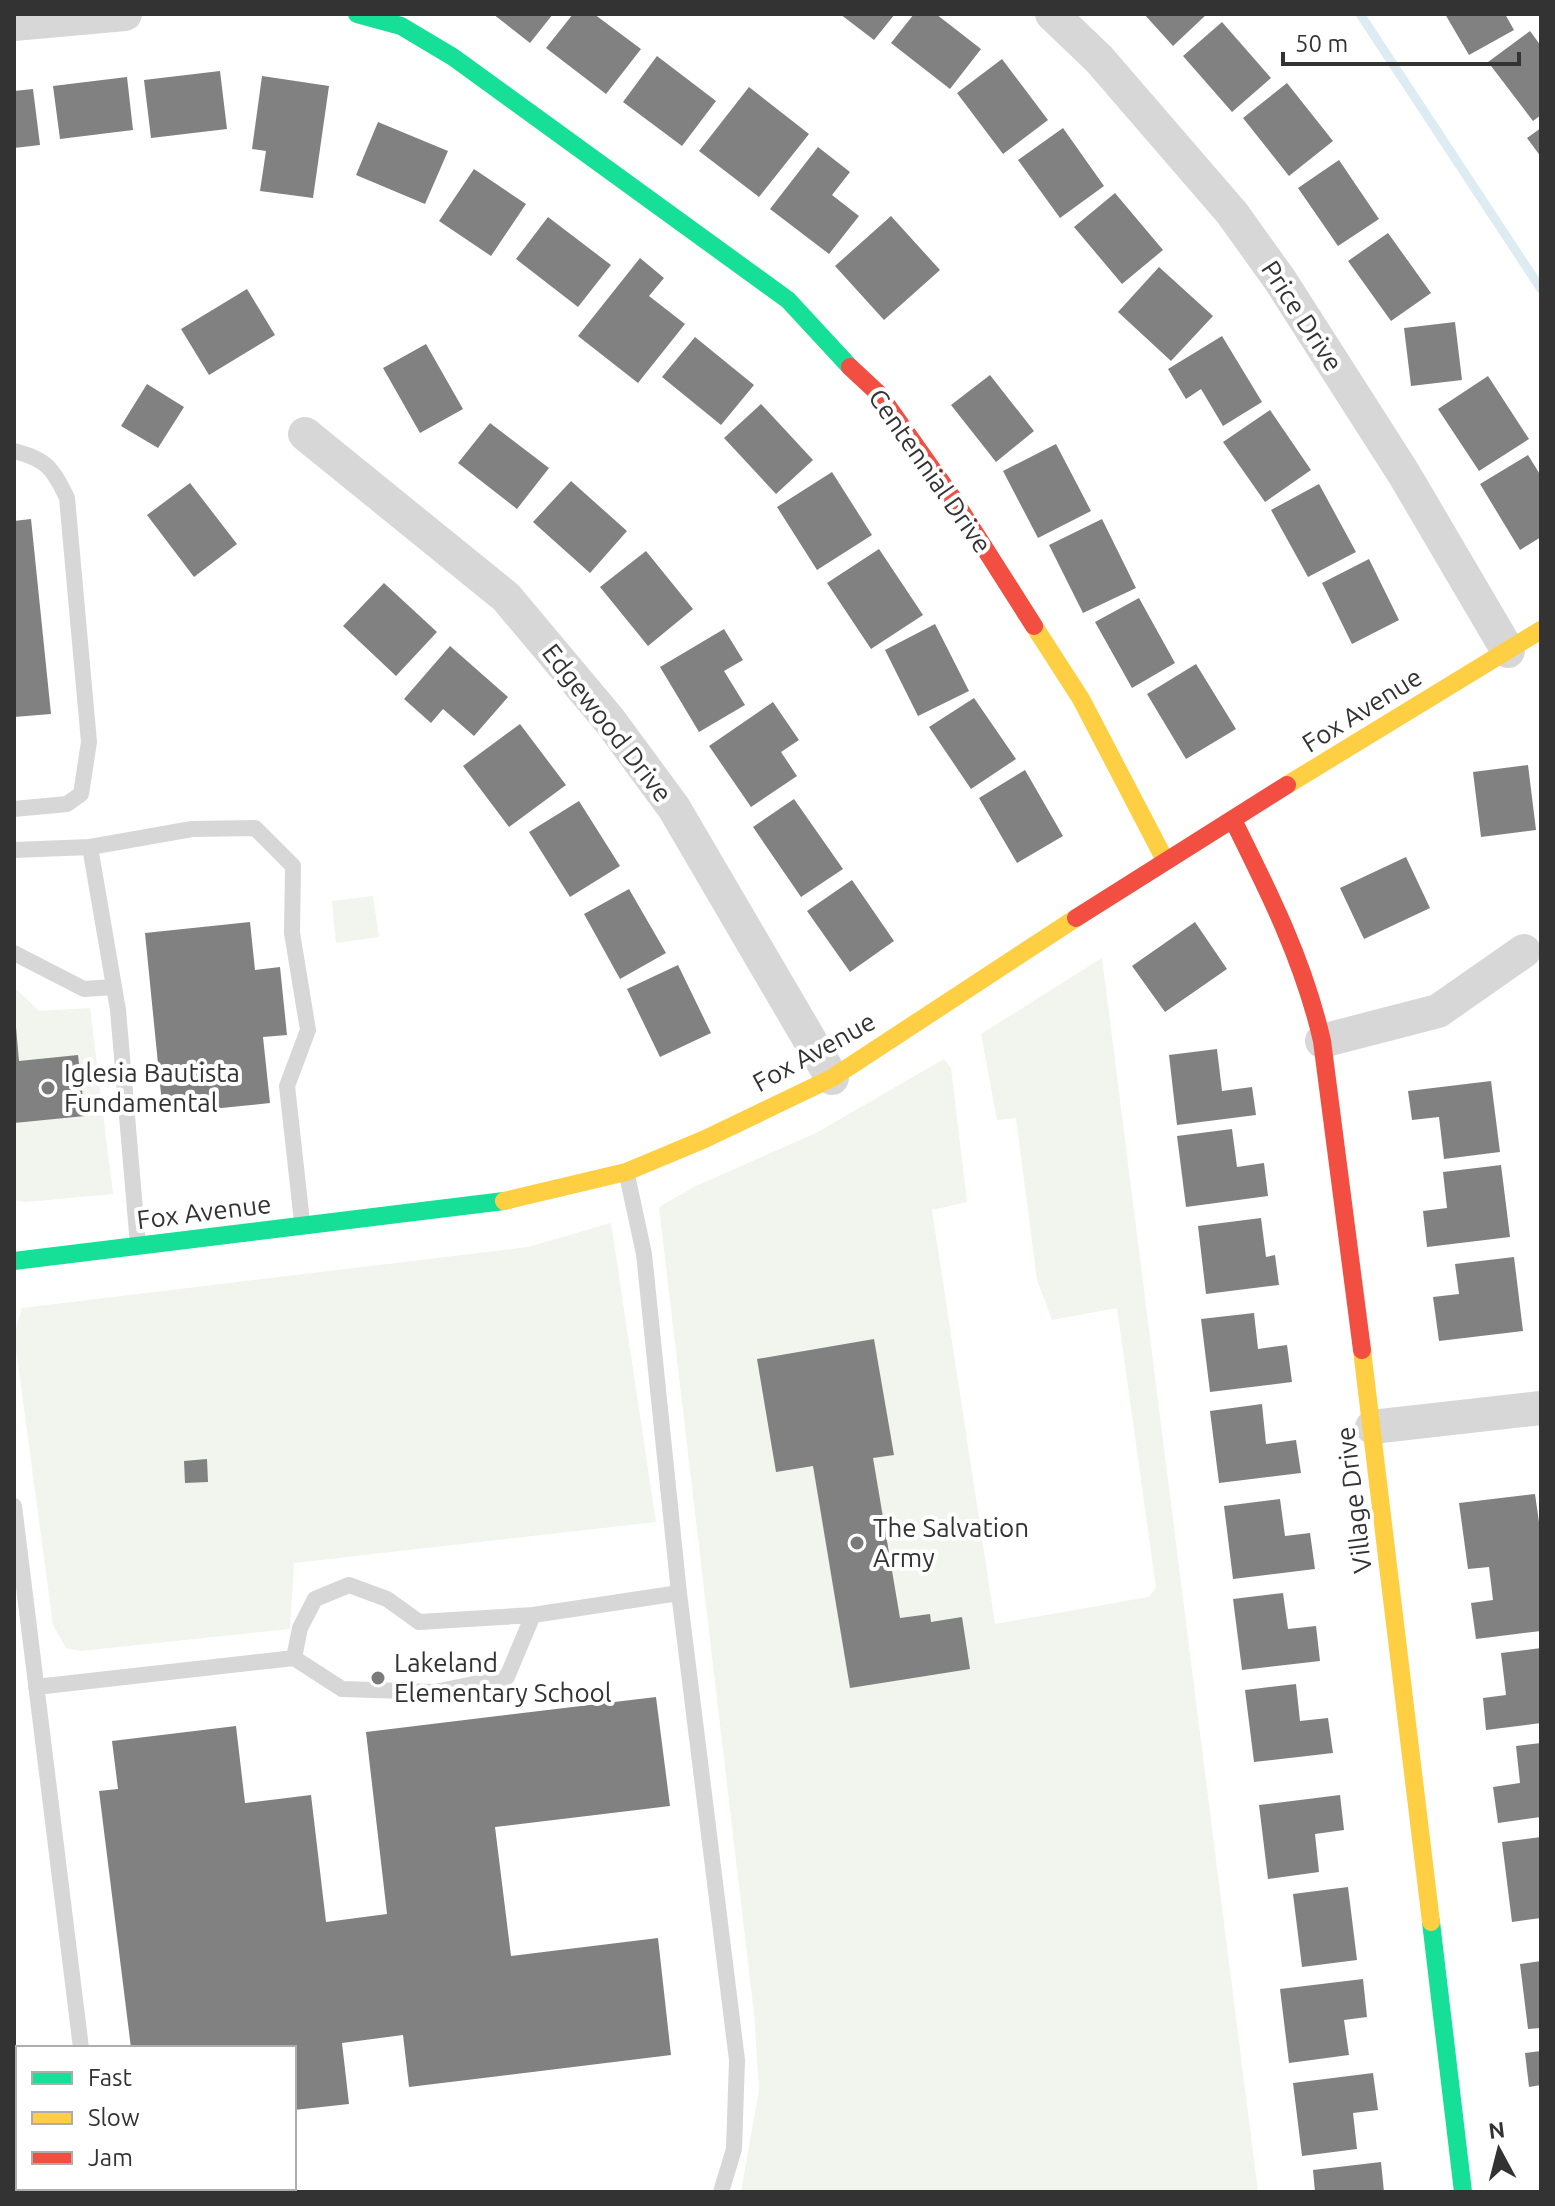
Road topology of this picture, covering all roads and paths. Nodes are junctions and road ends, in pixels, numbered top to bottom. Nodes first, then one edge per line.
1 (125, 14) edge
2 (357, 14) edge
3 (1052, 14) edge
4 (14, 24) edge
5 (305, 434) dead end
6 (14, 451) edge
7 (1541, 630) edge
8 (1508, 651) junction
9 (14, 809) edge
10 (1233, 820) junction
11 (90, 847) junction
12 (14, 850) edge
13 (1165, 860) junction
14 (1524, 951) dead end
15 (14, 953) edge
16 (114, 987) junction
17 (1322, 1041) junction
18 (832, 1078) junction
19 (626, 1172) junction
20 (302, 1226) junction
21 (139, 1246) junction
22 (14, 1261) edge
23 (1541, 1408) edge
24 (1372, 1427) junction
25 (14, 1506) edge
26 (679, 1593) junction
27 (533, 1615) junction
28 (294, 1658) junction
29 (36, 1687) junction
30 (81, 2046) edge
31 (721, 2192) edge
32 (1463, 2192) edge

1 - 4 street
2 - 13 street, Centennial Drive
3 - 8 street, Price Drive
5 - 18 street, Edgewood Drive
6 - 9 lane
7 - 8 street, Fox Avenue
8 - 10 street, Fox Avenue
10 - 13 street, Fox Avenue
10 - 17 street, Village Drive
11 - 12 lane
11 - 16 lane
11 - 20 lane
13 - 18 street, Fox Avenue
14 - 17 street
15 - 16 lane
16 - 21 lane
17 - 24 street, Village Drive
18 - 19 street, Fox Avenue
19 - 20 street, Fox Avenue
19 - 26 lane
20 - 21 street, Fox Avenue
21 - 22 street, Fox Avenue
23 - 24 street
24 - 32 street, Village Drive
25 - 29 lane
26 - 27 lane
26 - 31 lane
27 - 28 lane
27 - 28 lane
28 - 29 lane
29 - 30 lane

